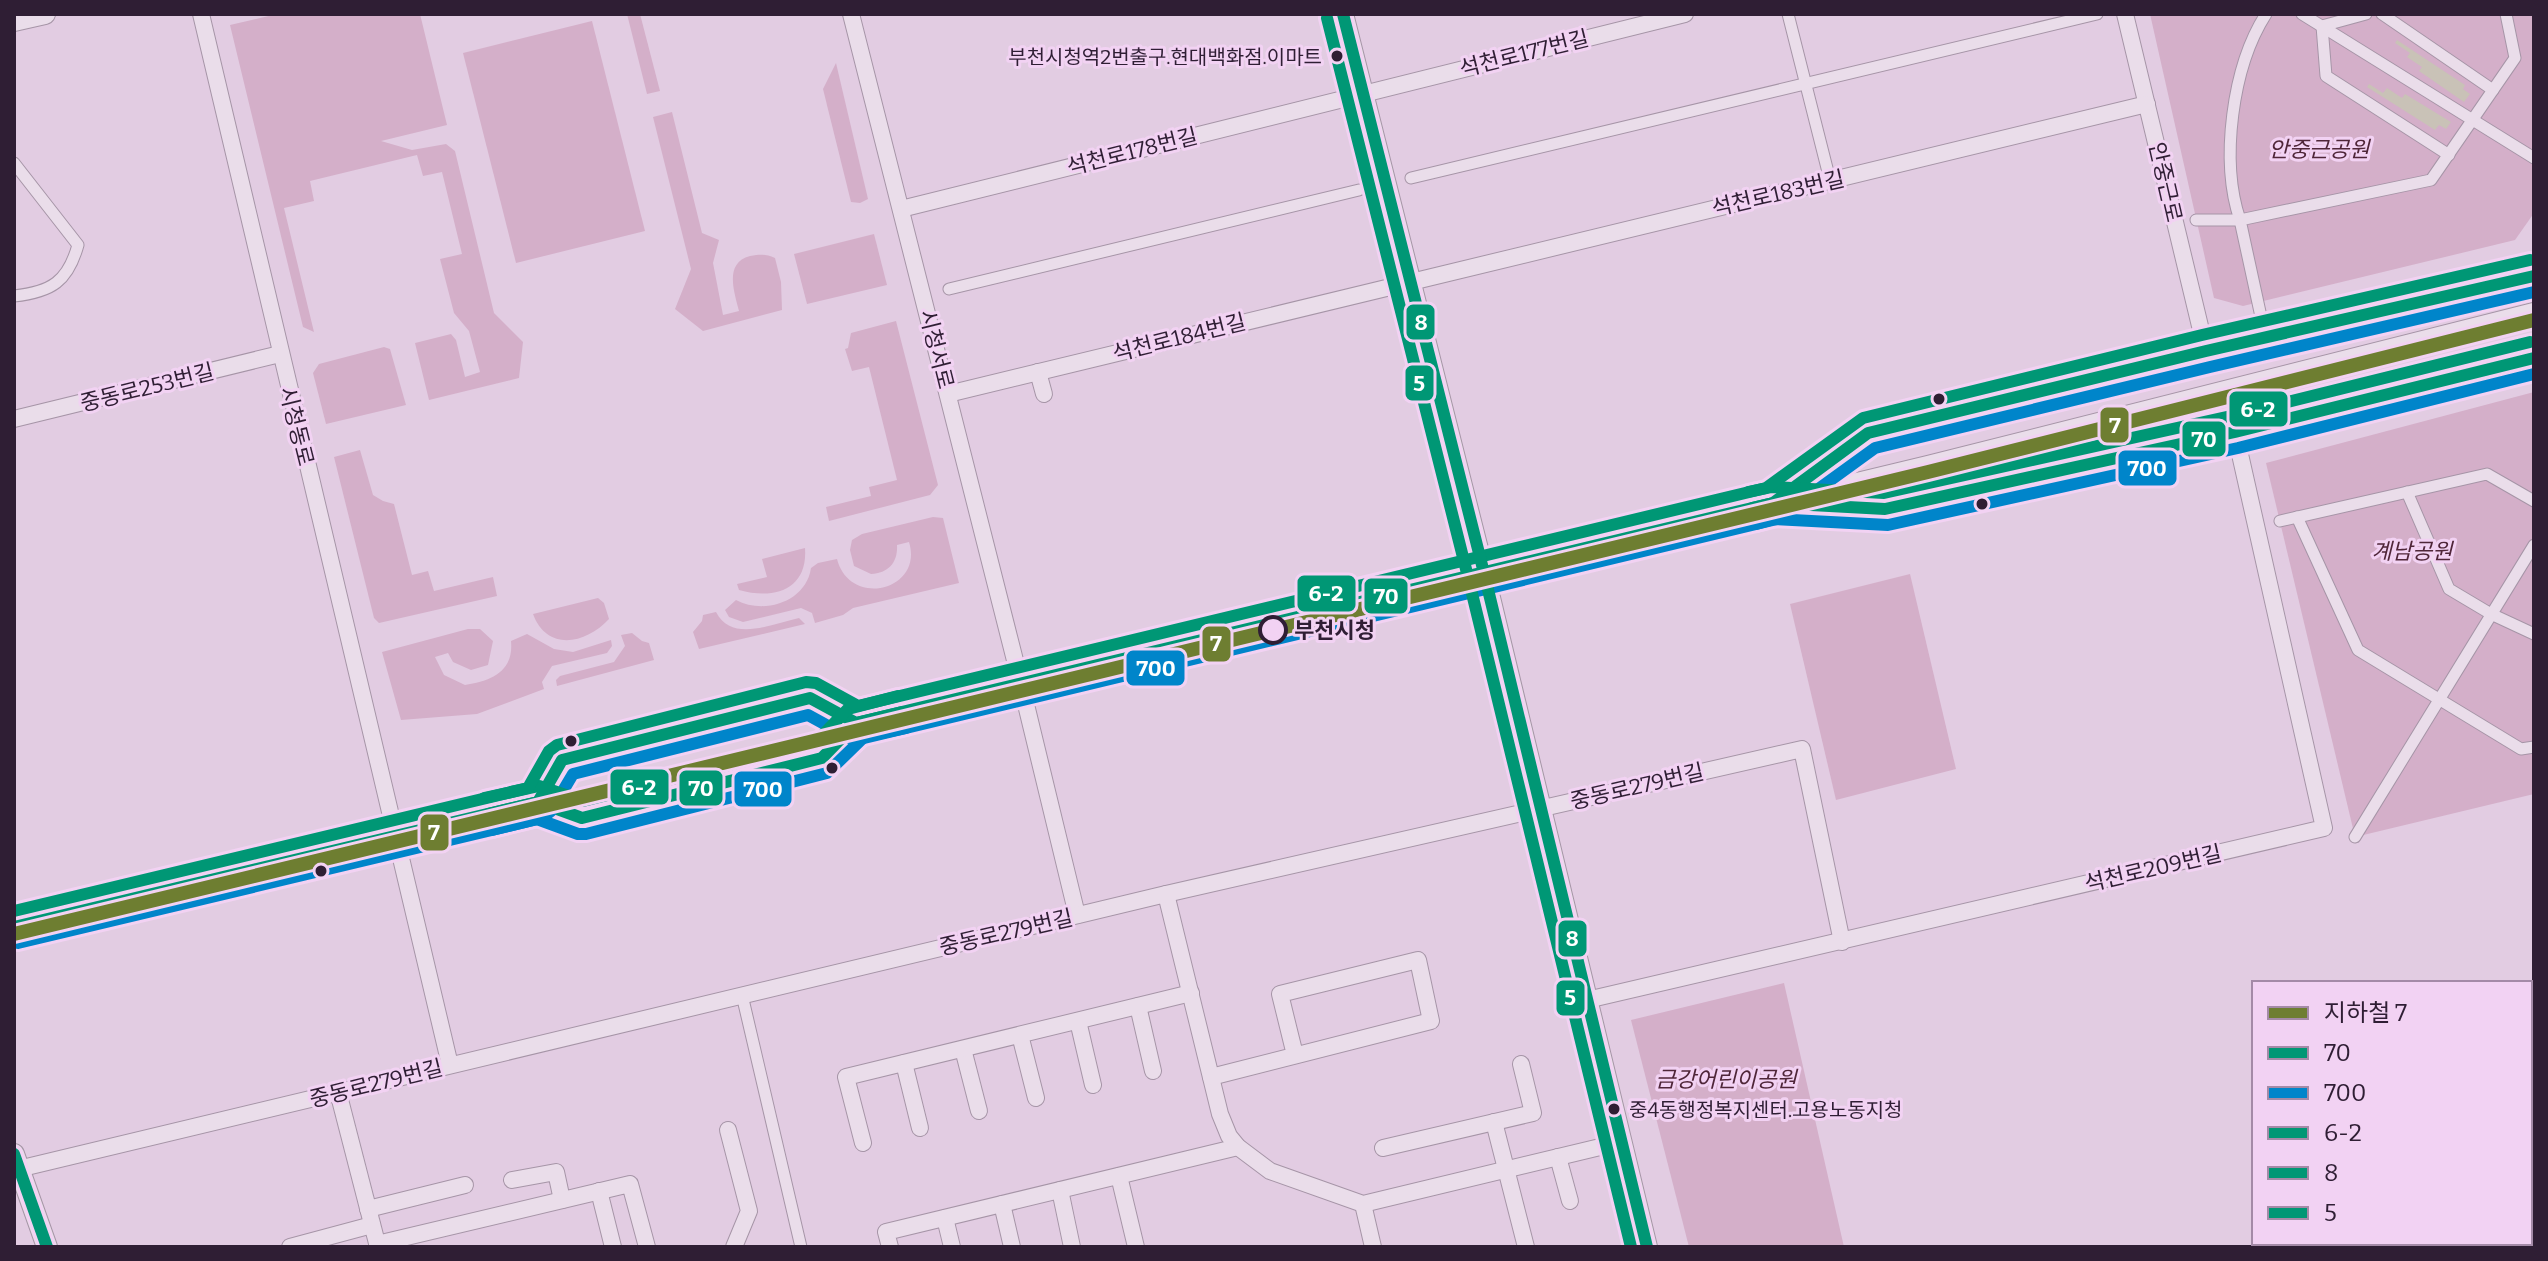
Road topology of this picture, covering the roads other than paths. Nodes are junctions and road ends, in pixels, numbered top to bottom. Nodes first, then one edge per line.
1 (45, 14) edge
2 (201, 14) edge
3 (851, 14) edge
4 (1343, 14) edge
5 (1685, 14) edge
6 (1788, 14) edge
7 (2097, 14) edge
8 (2125, 14) edge
9 (2266, 14) edge
10 (2302, 14) edge
11 (2366, 14) edge
12 (2382, 14) edge
13 (2506, 14) edge
14 (14, 21) edge
15 (2322, 26) junction
16 (1806, 84) junction
17 (2493, 90) junction
18 (1363, 92) junction
19 (2147, 104) junction
20 (2473, 119) junction
21 (2449, 155) junction
22 (2534, 158) edge
23 (14, 163) edge
24 (1411, 178) dead end
25 (1830, 180) junction
26 (1359, 190) dead end
27 (901, 209) junction
28 (2196, 220) dead end
29 (2240, 220) junction
30 (2534, 276) edge
31 (1410, 281) junction
32 (949, 289) dead end
33 (14, 296) edge
34 (2260, 312) dead end
35 (2534, 313) edge
36 (2206, 351) junction
37 (280, 354) junction
38 (2534, 358) edge
39 (1038, 372) junction
40 (948, 394) junction
41 (1044, 394) dead end
42 (14, 419) edge
43 (2235, 432) junction
44 (2407, 492) junction
45 (2534, 501) edge
46 (1773, 503) junction
47 (2297, 517) junction
48 (2280, 521) dead end
49 (2534, 545) edge
50 (1484, 573) junction
51 (2491, 614) junction
52 (2534, 634) edge
53 (1021, 684) junction
54 (2438, 701) junction
55 (856, 723) junction
56 (2534, 747) edge
57 (538, 802) junction
58 (1540, 808) junction
59 (397, 836) junction
60 (2355, 837) dead end
61 (1166, 894) junction
62 (1077, 915) junction
63 (14, 927) edge
64 (1842, 942) junction
65 (1191, 993) junction
66 (742, 995) junction
67 (1587, 1000) junction
68 (1138, 1006) junction
69 (1078, 1021) junction
70 (1020, 1035) junction
71 (963, 1049) junction
72 (1295, 1055) junction
73 (904, 1063) junction
74 (1521, 1064) dead end
75 (450, 1065) junction
76 (1153, 1071) dead end
77 (1211, 1077) junction
78 (1093, 1085) dead end
79 (338, 1092) junction
80 (1036, 1098) dead end
81 (979, 1111) dead end
82 (1494, 1122) junction
83 (920, 1128) dead end
84 (728, 1130) dead end
85 (1621, 1142) junction
86 (863, 1143) dead end
87 (1238, 1147) junction
88 (1383, 1148) dead end
89 (1558, 1157) junction
90 (16, 1164) edge
91 (1506, 1169) junction
92 (1119, 1176) junction
93 (512, 1180) dead end
94 (465, 1185) dead end
95 (1060, 1190) junction
96 (599, 1191) junction
97 (562, 1200) junction
98 (1570, 1201) dead end
99 (1002, 1204) junction
100 (1363, 1204) junction
101 (370, 1217) junction
102 (945, 1218) junction
103 (377, 1246) edge
104 (47, 1247) edge
105 (290, 1247) edge
106 (613, 1247) edge
107 (647, 1247) edge
108 (734, 1247) edge
109 (801, 1247) edge
110 (890, 1247) edge
111 (952, 1247) edge
112 (1012, 1247) edge
113 (1072, 1247) edge
114 (1136, 1247) edge
115 (1373, 1247) edge
116 (1526, 1247) edge
117 (1647, 1247) edge

1 - 14 street
2 - 37 street, 시청동로
3 - 27 street, 시청서로
4 - 18 street
5 - 18 street, 석천로177번길
6 - 16 street
7 - 16 street
8 - 19 street, 안중근로
9 - 29 street
10 - 15 street
11 - 15 street
12 - 17 street
13 - 17 street
15 - 20 street
15 - 21 street
16 - 24 street
16 - 25 street
17 - 20 street
18 - 27 street, 석천로178번길
18 - 31 street
19 - 25 street, 석천로183번길
19 - 36 street, 안중근로
20 - 21 street
20 - 22 street
21 - 29 street
23 - 33 street
25 - 31 street, 석천로183번길
26 - 32 street
27 - 40 street, 시청서로
28 - 29 street
29 - 34 street
30 - 36 street
31 - 39 street, 석천로184번길
31 - 50 street
35 - 46 street
36 - 46 street
37 - 42 street, 중동로253번길
37 - 59 street, 시청동로
38 - 43 street
39 - 40 street, 석천로184번길
39 - 41 street
40 - 53 street, 시청서로
43 - 46 street
43 - 64 street, 석천로209번길
44 - 45 street
44 - 47 street
44 - 51 street
46 - 50 street
47 - 48 street
47 - 54 street
49 - 51 street
50 - 53 street
50 - 58 street
51 - 52 street
51 - 54 street
53 - 55 street
53 - 62 street, 시청서로
54 - 56 street
54 - 60 street
55 - 57 street
55 - 57 street
57 - 59 street
58 - 61 street, 중동로279번길
58 - 64 street, 중동로279번길
58 - 67 street
59 - 63 street
59 - 75 street, 시청동로
61 - 62 street, 중동로279번길
61 - 65 street
62 - 66 street, 중동로279번길
64 - 67 street, 석천로209번길
65 - 68 street
65 - 77 street
66 - 75 street, 중동로279번길
66 - 109 street
67 - 85 street
68 - 69 street
68 - 76 street
69 - 70 street
69 - 78 street
70 - 71 street
70 - 80 street
71 - 73 street
71 - 81 street
72 - 72 street
72 - 77 street
73 - 83 street
73 - 86 street
74 - 82 street
75 - 79 street, 중동로279번길
77 - 87 street
79 - 90 street, 중동로279번길
79 - 101 street
82 - 88 street
82 - 91 street
84 - 108 street
85 - 89 street
85 - 117 street
87 - 92 street
87 - 100 street
89 - 91 street
89 - 98 street
90 - 104 street
91 - 100 street
91 - 116 street
92 - 95 street
92 - 114 street
93 - 97 street
94 - 101 street
95 - 99 street
95 - 113 street
96 - 97 street
96 - 106 street
96 - 107 street
97 - 103 street
99 - 102 street
99 - 112 street
100 - 115 street
101 - 103 street
101 - 105 street
102 - 110 street
102 - 111 street

